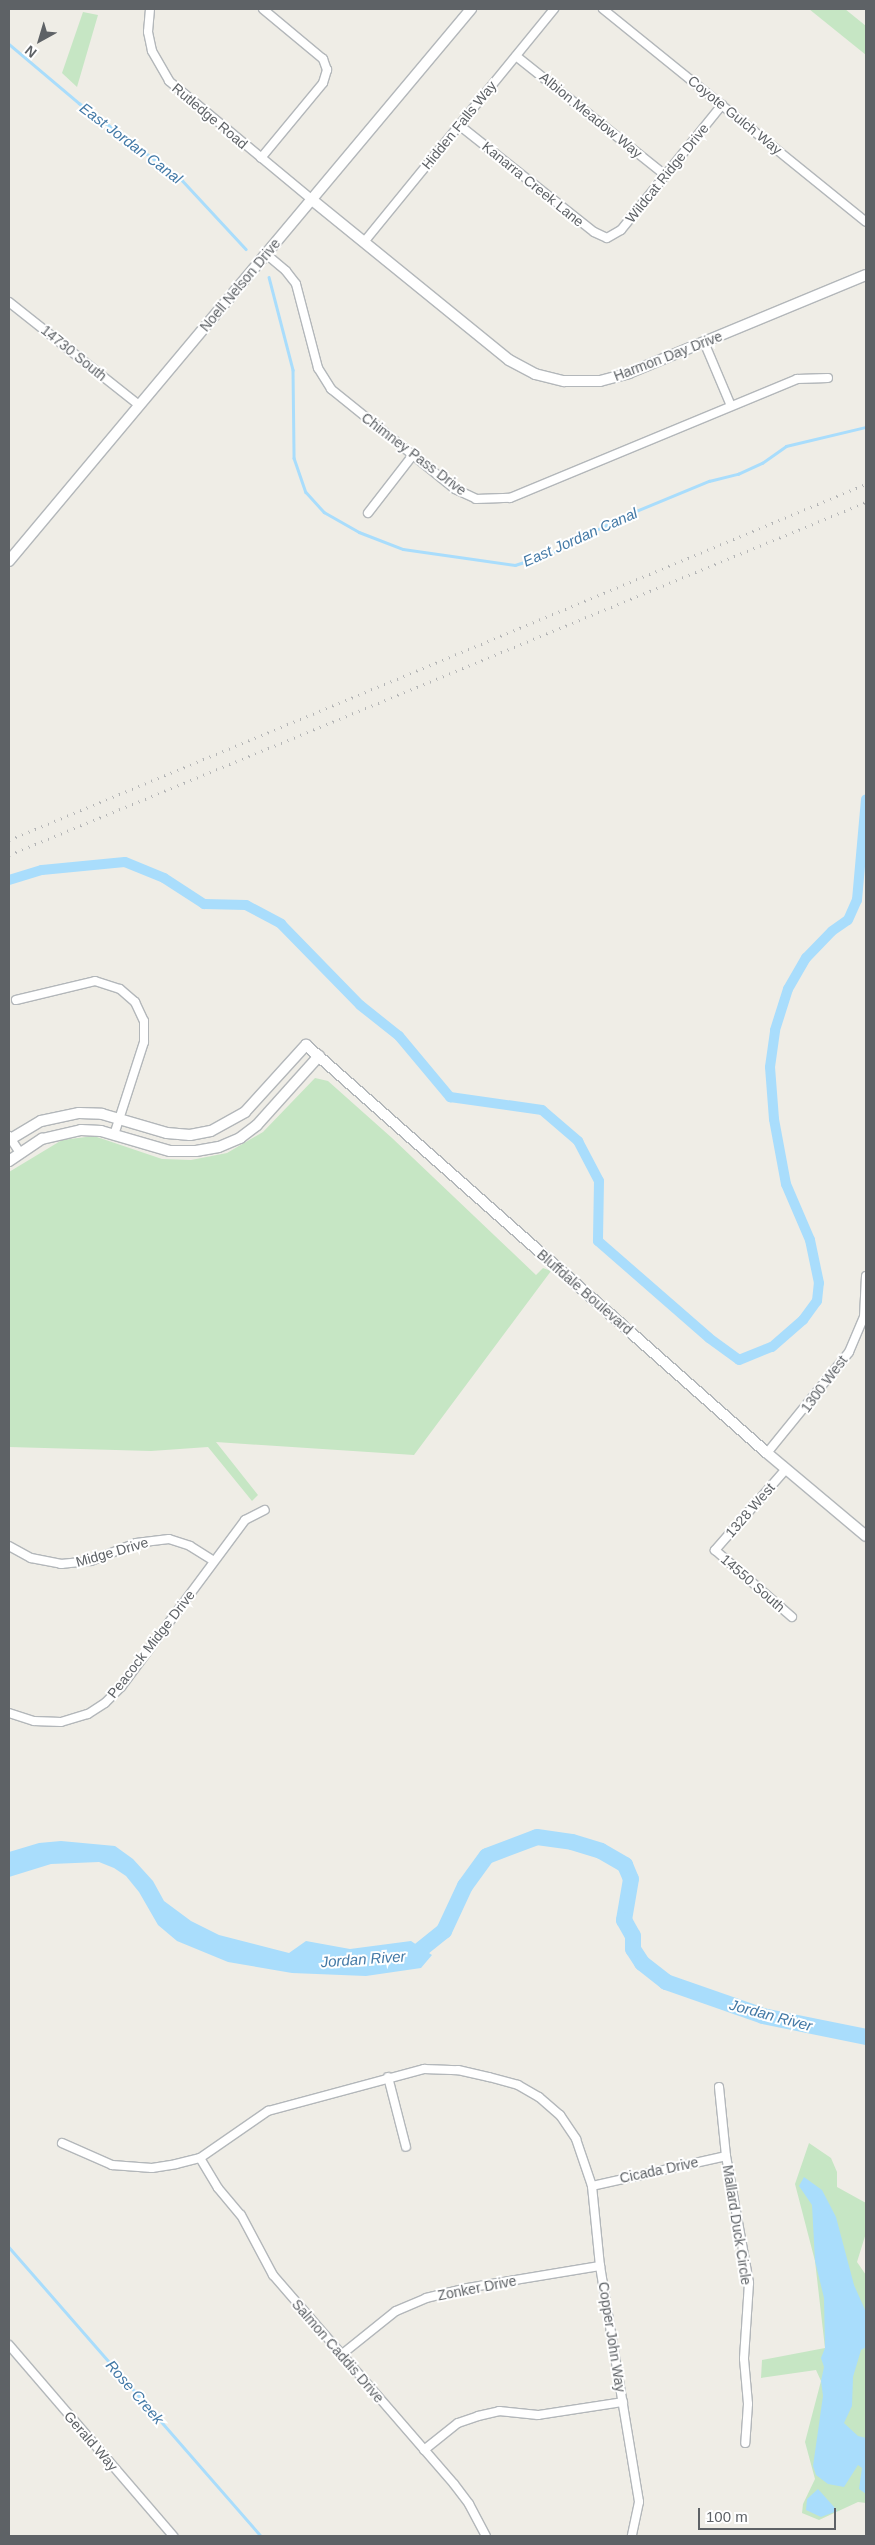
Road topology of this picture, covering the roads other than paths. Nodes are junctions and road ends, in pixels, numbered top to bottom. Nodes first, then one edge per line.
1 (150, 9) edge
2 (263, 9) edge
3 (471, 9) edge
4 (554, 9) edge
5 (603, 9) edge
6 (516, 56) junction
7 (722, 105) junction
8 (459, 125) junction
9 (261, 158) junction
10 (665, 175) junction
11 (311, 199) junction
12 (866, 222) edge
13 (610, 238) joint
14 (364, 242) junction
15 (266, 254) junction
16 (866, 275) edge
17 (9, 302) edge
18 (704, 342) junction
19 (828, 378) dead end
20 (139, 405) junction
21 (731, 406) junction
22 (413, 455) junction
23 (368, 513) dead end
24 (9, 561) edge
25 (16, 1000) dead end
26 (319, 1056) junction
27 (119, 1119) junction
28 (114, 1135) junction
29 (9, 1138) edge
30 (20, 1153) junction
31 (9, 1161) edge
32 (866, 1276) edge
33 (767, 1453) junction
34 (786, 1469) junction
35 (265, 1510) dead end
36 (866, 1536) edge
37 (9, 1546) edge
38 (715, 1550) joint
39 (214, 1561) junction
40 (792, 1617) dead end
41 (9, 1713) edge
42 (388, 2077) junction
43 (719, 2088) dead end
44 (62, 2143) dead end
45 (406, 2147) dead end
46 (726, 2156) junction
47 (200, 2158) junction
48 (592, 2186) junction
49 (600, 2266) junction
50 (9, 2345) edge
51 (341, 2355) junction
52 (623, 2402) junction
53 (745, 2443) dead end
54 (424, 2450) junction
55 (173, 2536) edge
56 (486, 2536) edge
57 (632, 2536) edge

1 - 9 street, Rutledge Road
2 - 9 street
3 - 11 street, Noell Nelson Drive
4 - 6 street, Hidden Falls Way
5 - 7 street, Coyote Gulch Way
6 - 8 street, Hidden Falls Way
6 - 10 street, Albion Meadow Way
7 - 10 street, Wildcat Ridge Drive
7 - 12 street, Coyote Gulch Way
8 - 13 street, Kanarra Creek Lane
8 - 14 street, Hidden Falls Way
9 - 11 street, Rutledge Road
10 - 13 street, Wildcat Ridge Drive
11 - 14 street, Harmon Day Drive
11 - 15 street, Noell Nelson Drive
14 - 18 street, Harmon Day Drive
15 - 20 street, Noell Nelson Drive
15 - 22 street, Chimney Pass Drive
16 - 18 street, Harmon Day Drive
17 - 20 street, 14730 South
18 - 21 street
19 - 21 street, Chimney Pass Drive
20 - 24 street, Noell Nelson Drive
21 - 22 street, Chimney Pass Drive
22 - 23 street
25 - 27 street
26 - 27 street, Bluffdale Boulevard
26 - 28 street
26 - 33 street, Bluffdale Boulevard
27 - 28 street
27 - 29 street
28 - 30 street
29 - 30 street
30 - 31 street
32 - 33 street, 1300 West
33 - 34 street, Bluffdale Boulevard
34 - 36 street, Bluffdale Boulevard
34 - 38 street, 1328 West
35 - 39 street, Peacock Midge Drive
37 - 39 street, Midge Drive
38 - 40 street, 14550 South
39 - 41 street, Peacock Midge Drive
42 - 45 street
42 - 47 street, Copper John Way
42 - 48 street, Copper John Way
43 - 46 street, Mallard Duck Circle
44 - 47 street
46 - 48 street, Cicada Drive
46 - 53 street, Mallard Duck Circle
47 - 51 street, Salmon Caddis Drive
48 - 49 street, Copper John Way
49 - 51 street, Zonker Drive
49 - 52 street, Copper John Way
50 - 55 street, Gerald Way
51 - 54 street, Salmon Caddis Drive
52 - 54 street
52 - 57 street, Copper John Way
54 - 56 street, Salmon Caddis Drive

